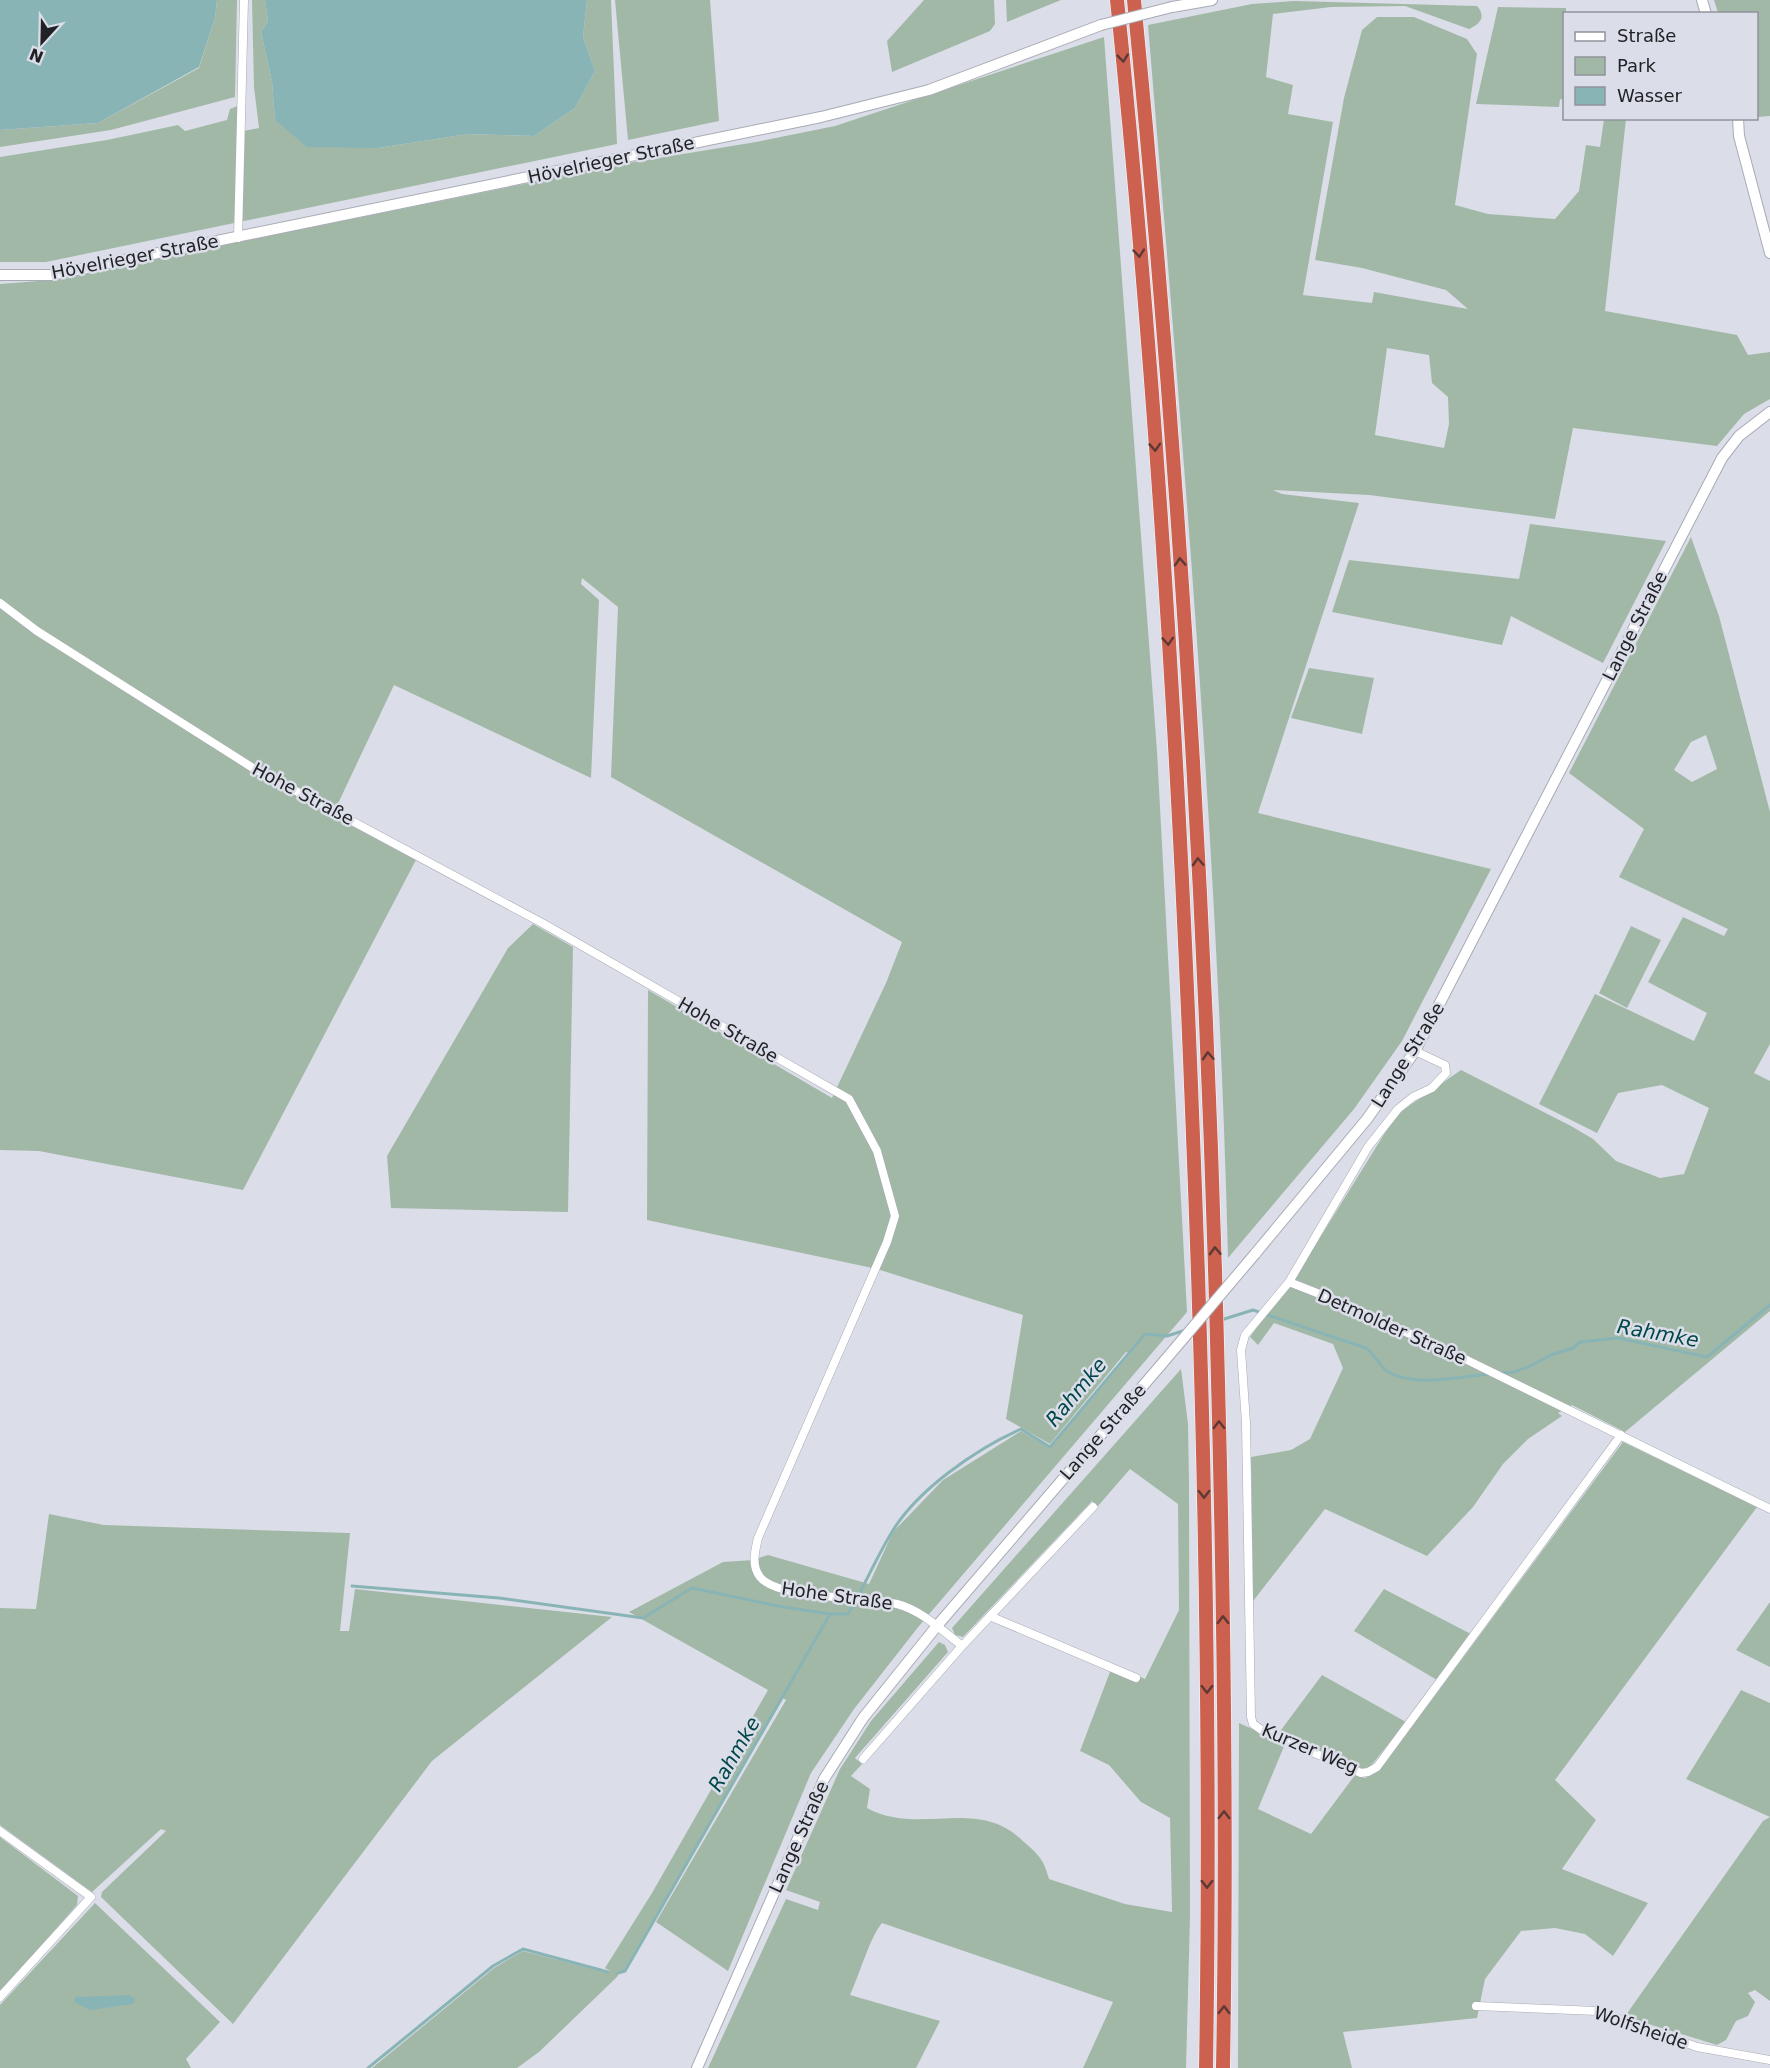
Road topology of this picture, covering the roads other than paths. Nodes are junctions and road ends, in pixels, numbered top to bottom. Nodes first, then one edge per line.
1 (244, 0) edge
2 (1117, 0) edge
3 (1134, 0) edge
4 (1212, 0) edge
5 (1738, 120) edge
6 (238, 237) junction
7 (1770, 253) edge
8 (0, 275) edge
9 (1770, 412) edge
10 (0, 603) edge
11 (1415, 1051) junction
12 (1288, 1282) junction
13 (1622, 1435) junction
14 (1094, 1507) dead end
15 (1770, 1509) edge
16 (992, 1617) junction
17 (936, 1627) junction
18 (962, 1646) junction
19 (1136, 1678) dead end
20 (862, 1759) dead end
21 (0, 1831) edge
22 (0, 1997) edge
23 (1476, 2006) dead end
24 (1770, 2060) edge
25 (697, 2068) edge
26 (1206, 2068) edge
27 (1223, 2068) edge

1 - 6 street
2 -> 26 highway, bridge
27 -> 3 highway
4 - 6 street, Hövelrieger Straße, bridge
5 - 7 street
6 - 8 street, Hövelrieger Straße
9 - 11 street, Lange Straße
10 - 17 street, Hohe Straße
11 - 12 street
11 - 17 street, Lange Straße, bridge
12 - 13 street, Detmolder Straße
12 - 13 street, Kurzer Weg
13 - 15 street, Detmolder Straße
14 - 16 street
16 - 18 street
16 - 19 street
17 - 18 street
17 - 25 street, Lange Straße
18 - 20 street
21 - 22 street
23 - 24 street, Wolfsheide

